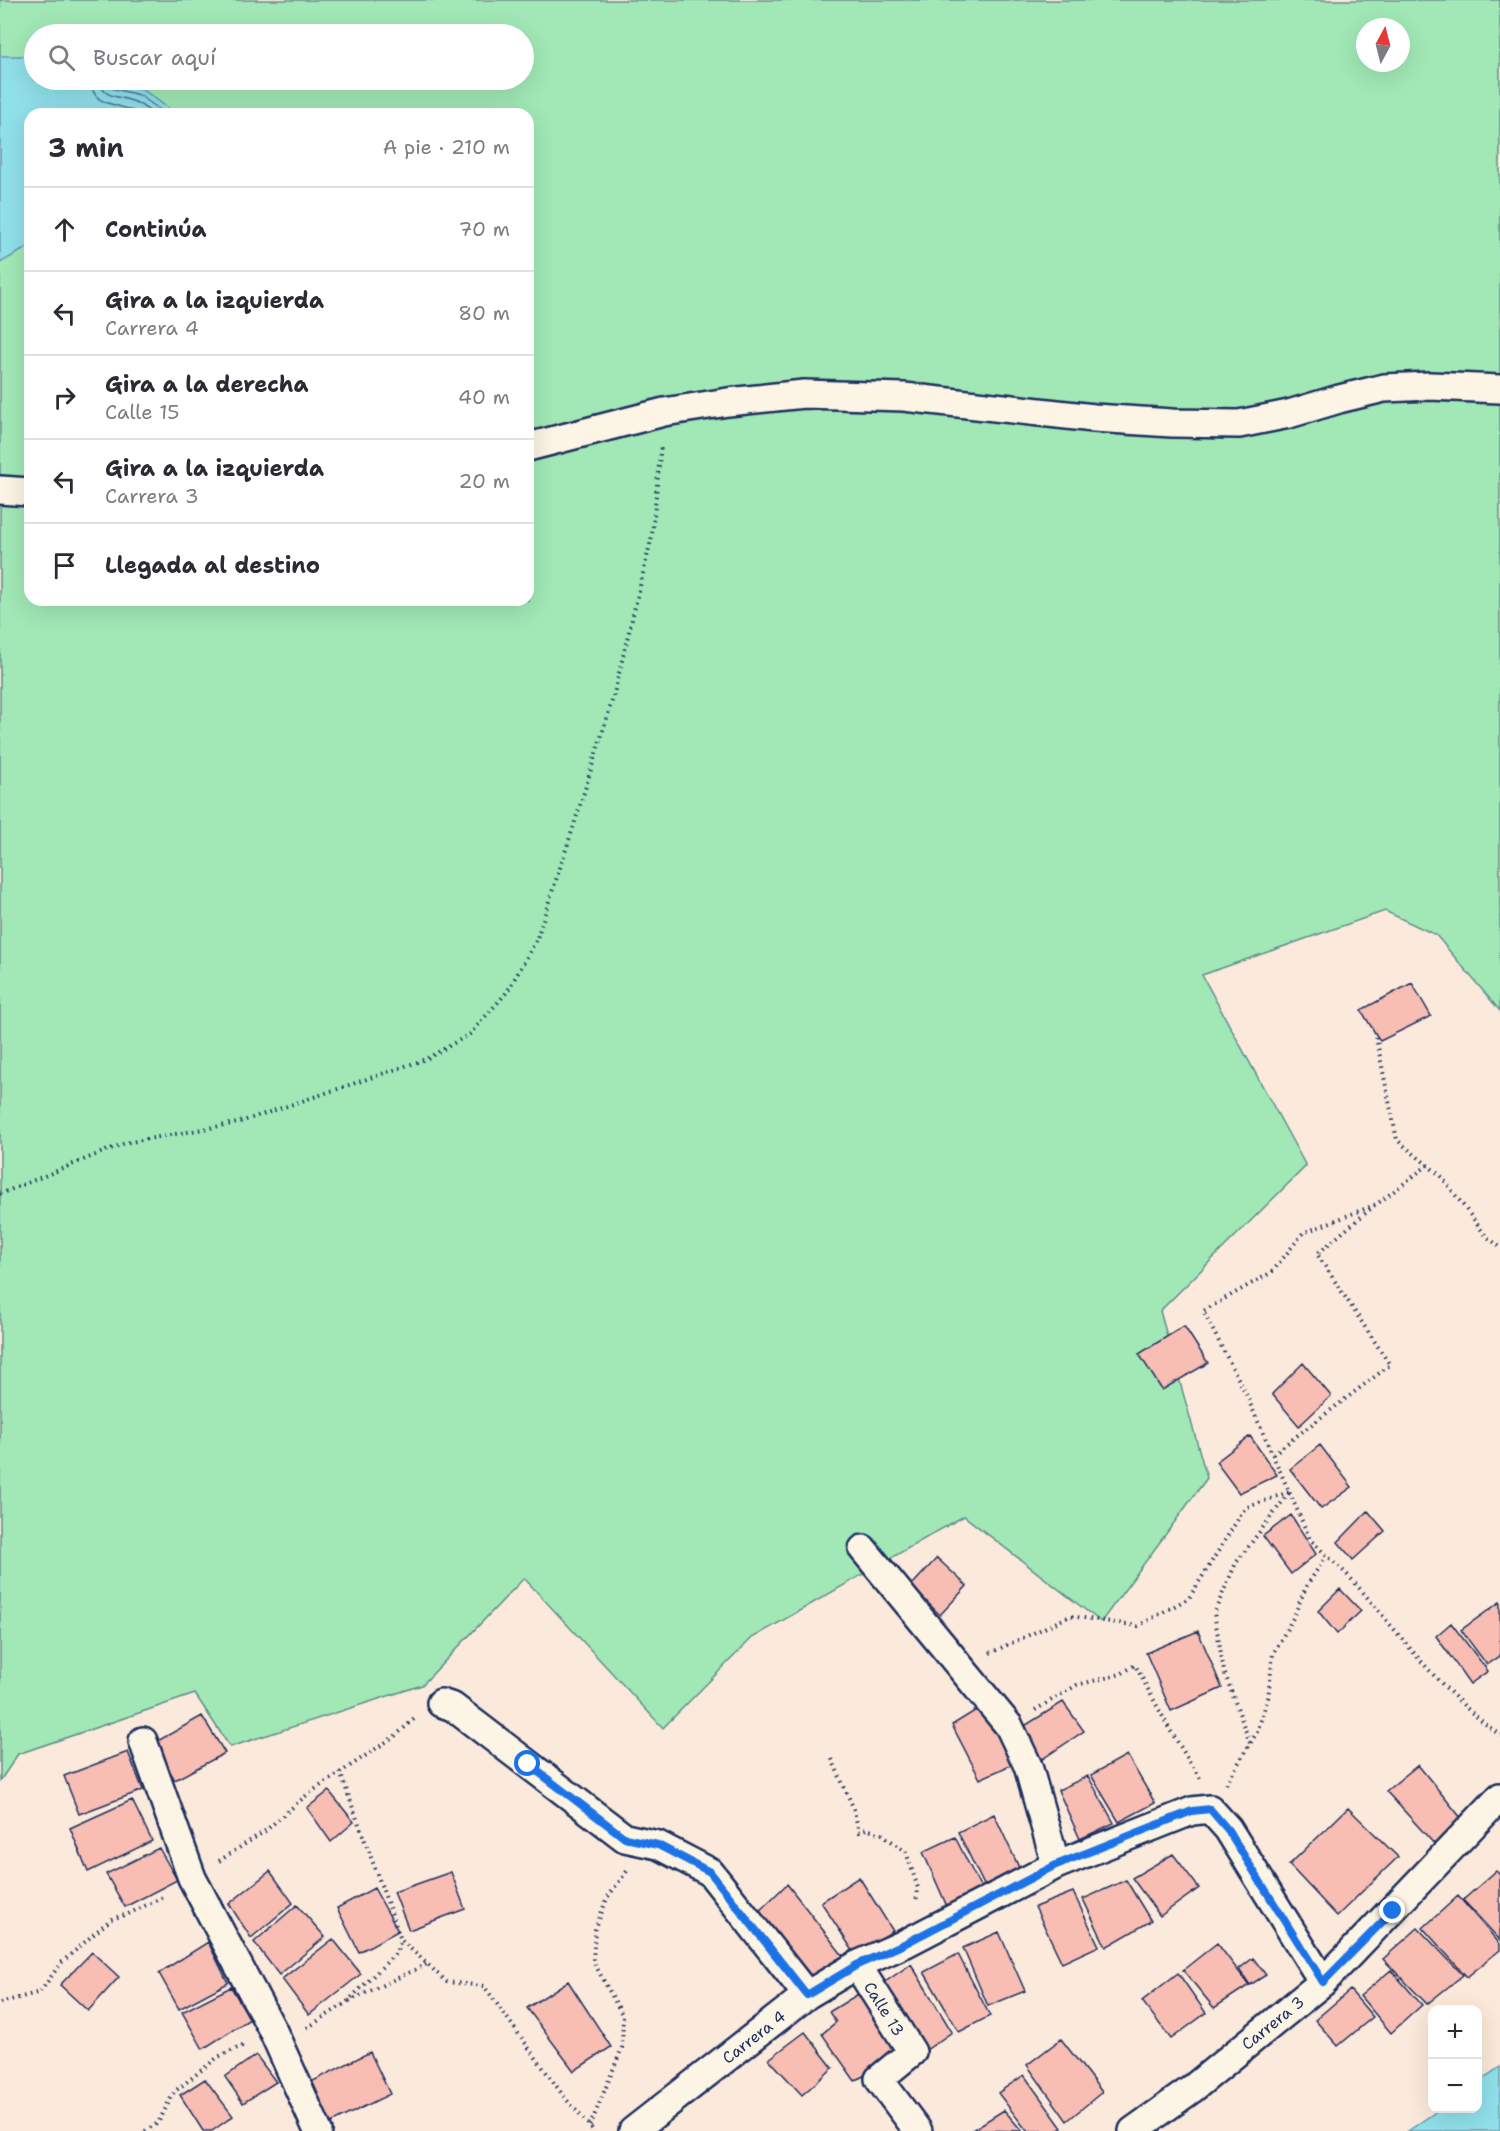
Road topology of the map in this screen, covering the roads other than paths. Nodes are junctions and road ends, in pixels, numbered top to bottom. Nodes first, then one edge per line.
1 (1500, 389) edge
2 (534, 445) edge
3 (0, 490) edge
4 (24, 492) edge
5 (863, 1549) dead end
6 (441, 1702) dead end
7 (143, 1741) dead end
8 (1500, 1797) edge
9 (1056, 1865) junction
10 (857, 1965) junction
11 (1323, 1982) junction
12 (807, 1995) junction
13 (318, 2131) edge
14 (633, 2131) edge
15 (918, 2131) edge
16 (1133, 2131) edge

1 - 2 street
3 - 4 street
5 - 9 street
6 - 12 street
7 - 13 street
8 - 11 street, Carrera 3
9 - 10 street, Carrera 4
9 - 11 street, Carrera 4
10 - 12 street, Carrera 4
10 - 15 street, Calle 13
11 - 16 street, Carrera 3
12 - 14 street, Carrera 4

